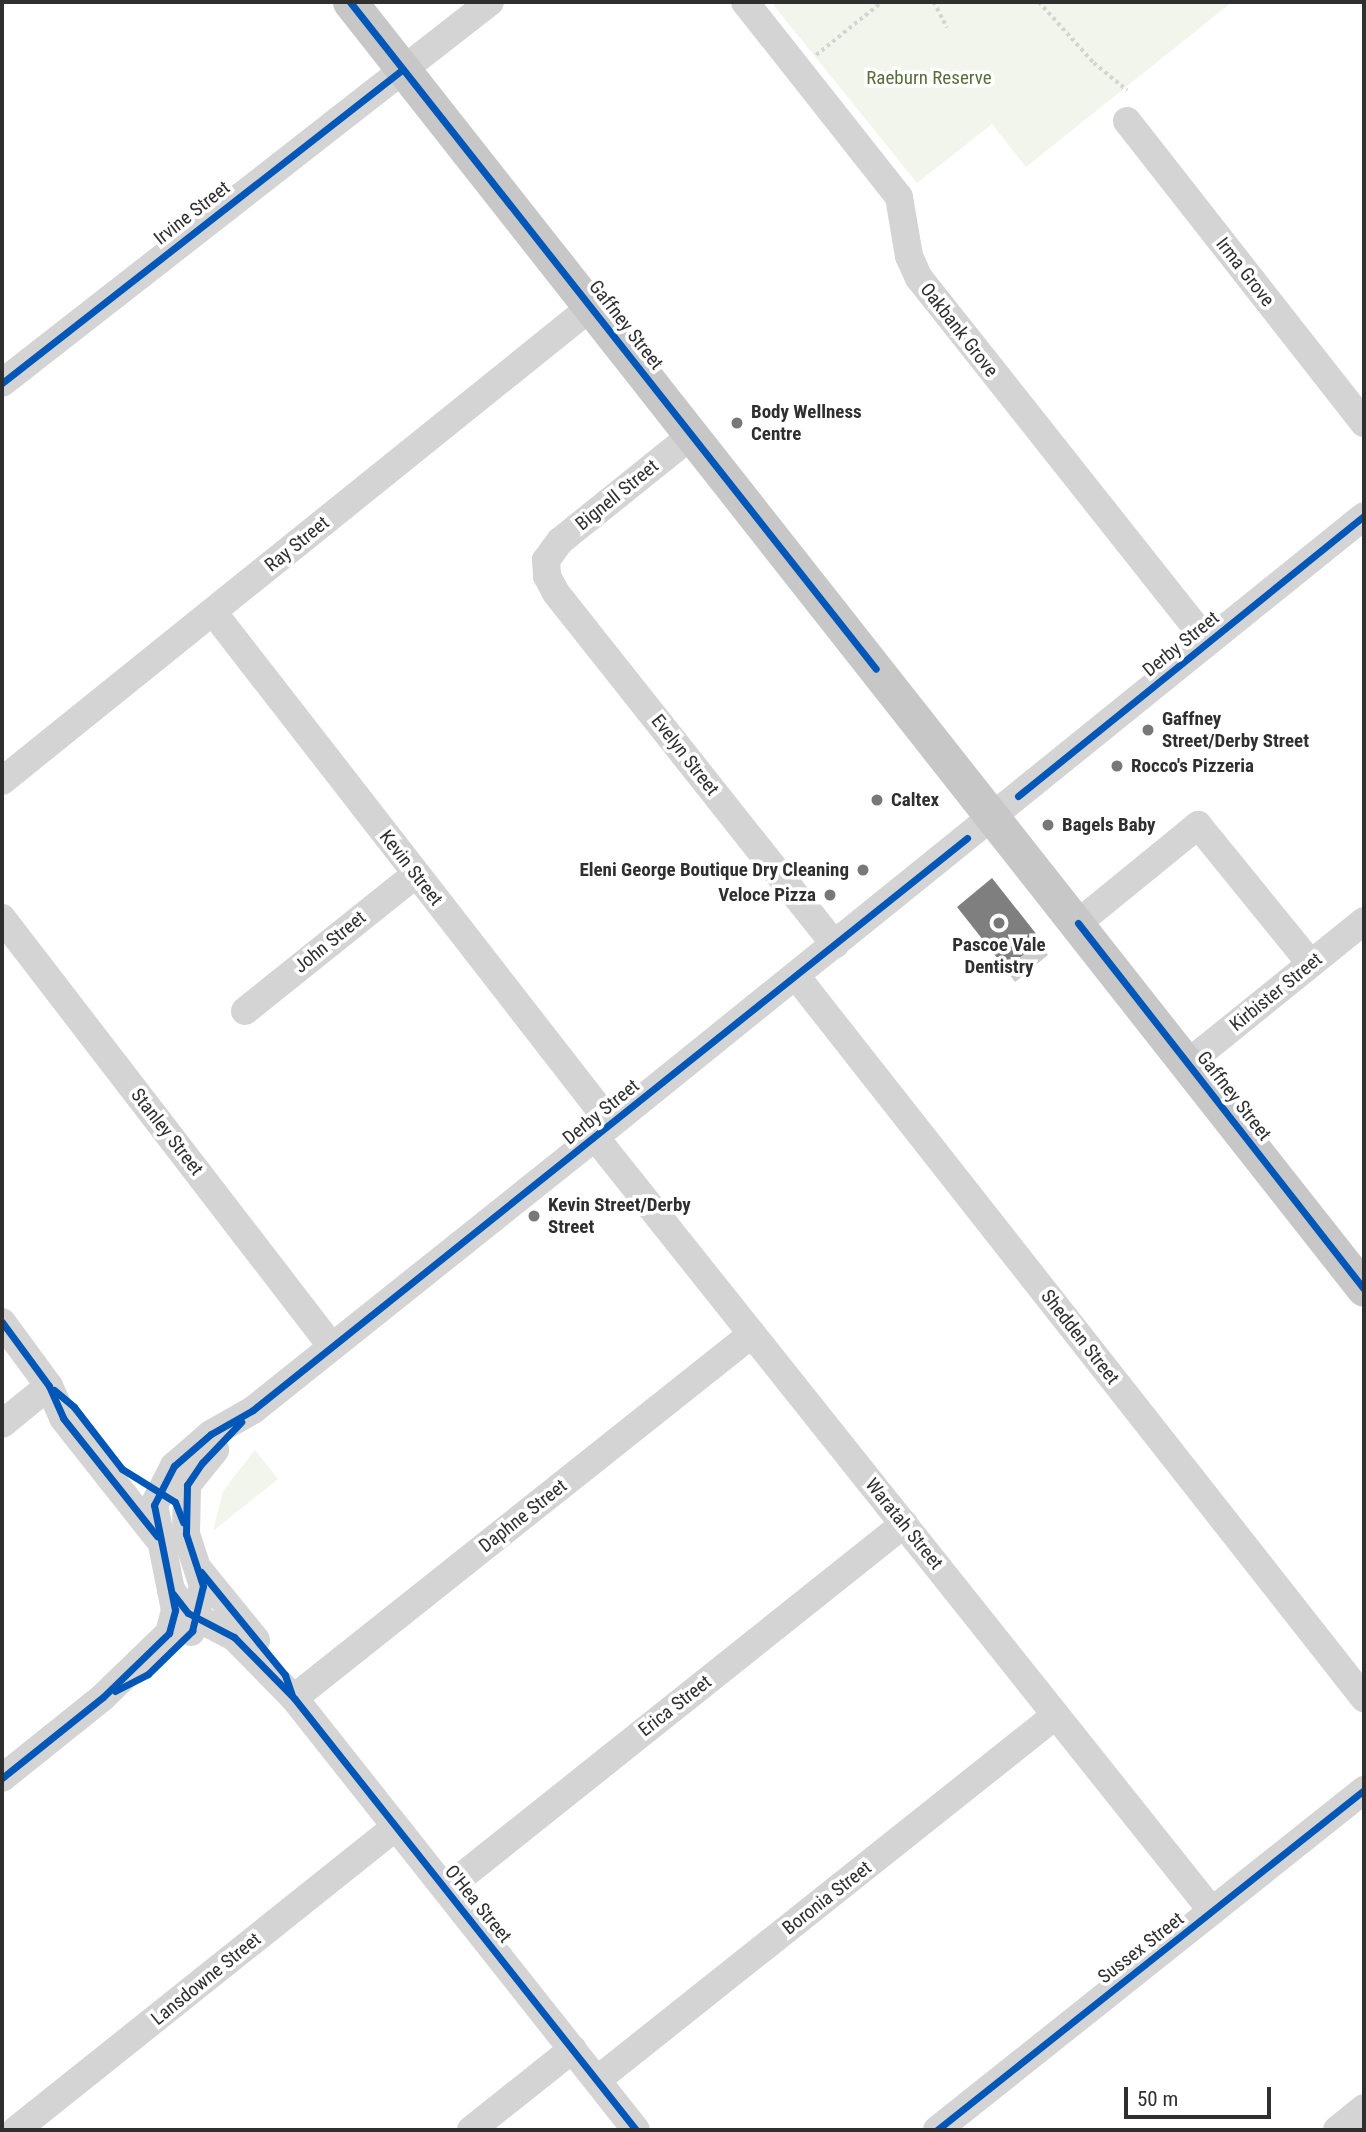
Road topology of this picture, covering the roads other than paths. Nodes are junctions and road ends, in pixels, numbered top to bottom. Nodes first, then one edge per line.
1 (350, 2) edge
2 (490, 2) edge
3 (745, 2) edge
4 (403, 69) junction
5 (1127, 121) dead end
6 (592, 307) junction
7 (2, 383) edge
8 (1364, 423) edge
9 (692, 435) junction
10 (1364, 516) edge
11 (547, 560) joint
12 (213, 612) junction
13 (1207, 642) junction
14 (2, 781) edge
15 (993, 817) junction
16 (416, 874) junction
17 (2, 918) edge
18 (1364, 921) edge
19 (1078, 923) junction
20 (835, 945) junction
21 (1311, 964) junction
22 (796, 976) junction
23 (245, 1011) dead end
24 (1188, 1063) junction
25 (603, 1130) junction
26 (1364, 1289) edge
27 (2, 1322) edge
28 (752, 1334) junction
29 (331, 1347) junction
30 (49, 1386) junction
31 (253, 1410) junction
32 (2, 1424) edge
33 (158, 1492) junction
34 (904, 1524) junction
35 (174, 1538) junction
36 (200, 1571) junction
37 (171, 1590) junction
38 (198, 1619) junction
39 (103, 1698) junction
40 (294, 1698) junction
41 (1364, 1698) edge
42 (1056, 1716) junction
43 (2, 1778) edge
44 (1364, 1790) edge
45 (396, 1827) junction
46 (446, 1889) junction
47 (1212, 1912) junction
48 (573, 2049) junction
49 (597, 2080) junction
50 (1364, 2108) edge
51 (16, 2130) edge
52 (471, 2130) edge
53 (636, 2130) edge
54 (937, 2130) edge
55 (1337, 2130) edge

1 - 4 main road, Gaffney Street
2 - 4 street, Irvine Street
3 - 13 street, Oakbank Grove
4 - 6 main road, Gaffney Street
4 - 7 street, Irvine Street
5 - 8 street, Irma Grove
6 - 9 main road, Gaffney Street
6 - 12 street, Ray Street
9 - 11 street, Bignell Street
9 - 15 main road, Gaffney Street
10 - 13 street, Derby Street
11 - 20 street, Evelyn Street
12 - 14 street, Ray Street
12 - 16 street, Kevin Street
13 - 15 street, Derby Street
15 - 19 main road, Gaffney Street
15 - 20 street, Derby Street
16 - 23 street, John Street
16 - 25 street, Kevin Street
17 - 29 street, Stanley Street
18 - 21 street, Kirbister Street
19 - 21 street
19 - 24 main road, Gaffney Street
20 - 22 street, Derby Street
21 - 24 street, Kirbister Street
22 - 25 street, Derby Street
22 - 41 street, Shedden Street
24 - 26 main road, Gaffney Street
25 - 28 street, Waratah Street
25 - 29 street, Derby Street
27 - 30 street
28 - 34 street, Waratah Street
28 - 40 street, Daphne Street
29 - 31 street, Derby Street
30 - 32 street
30 - 33 street
30 - 35 street
31 - 33 street, Derby Street
31 - 35 street, Derby Street
33 - 35 street
34 - 42 street, Waratah Street
34 - 46 street, Erica Street
35 - 36 street, Derby Street
35 - 37 street
36 - 38 street
36 - 40 street, O'Hea Street
37 - 38 street, O'Hea Street
37 - 39 street
38 - 39 street
38 - 40 street, O'Hea Street
39 - 43 street
40 - 45 street, O'Hea Street
42 - 47 street, Waratah Street
42 - 49 street, Boronia Street
44 - 47 street, Sussex Street
45 - 46 street, O'Hea Street
45 - 51 street, Lansdowne Street
46 - 48 street, O'Hea Street
47 - 54 street, Sussex Street
48 - 49 street, O'Hea Street
48 - 52 street
49 - 53 street, O'Hea Street
50 - 55 street

